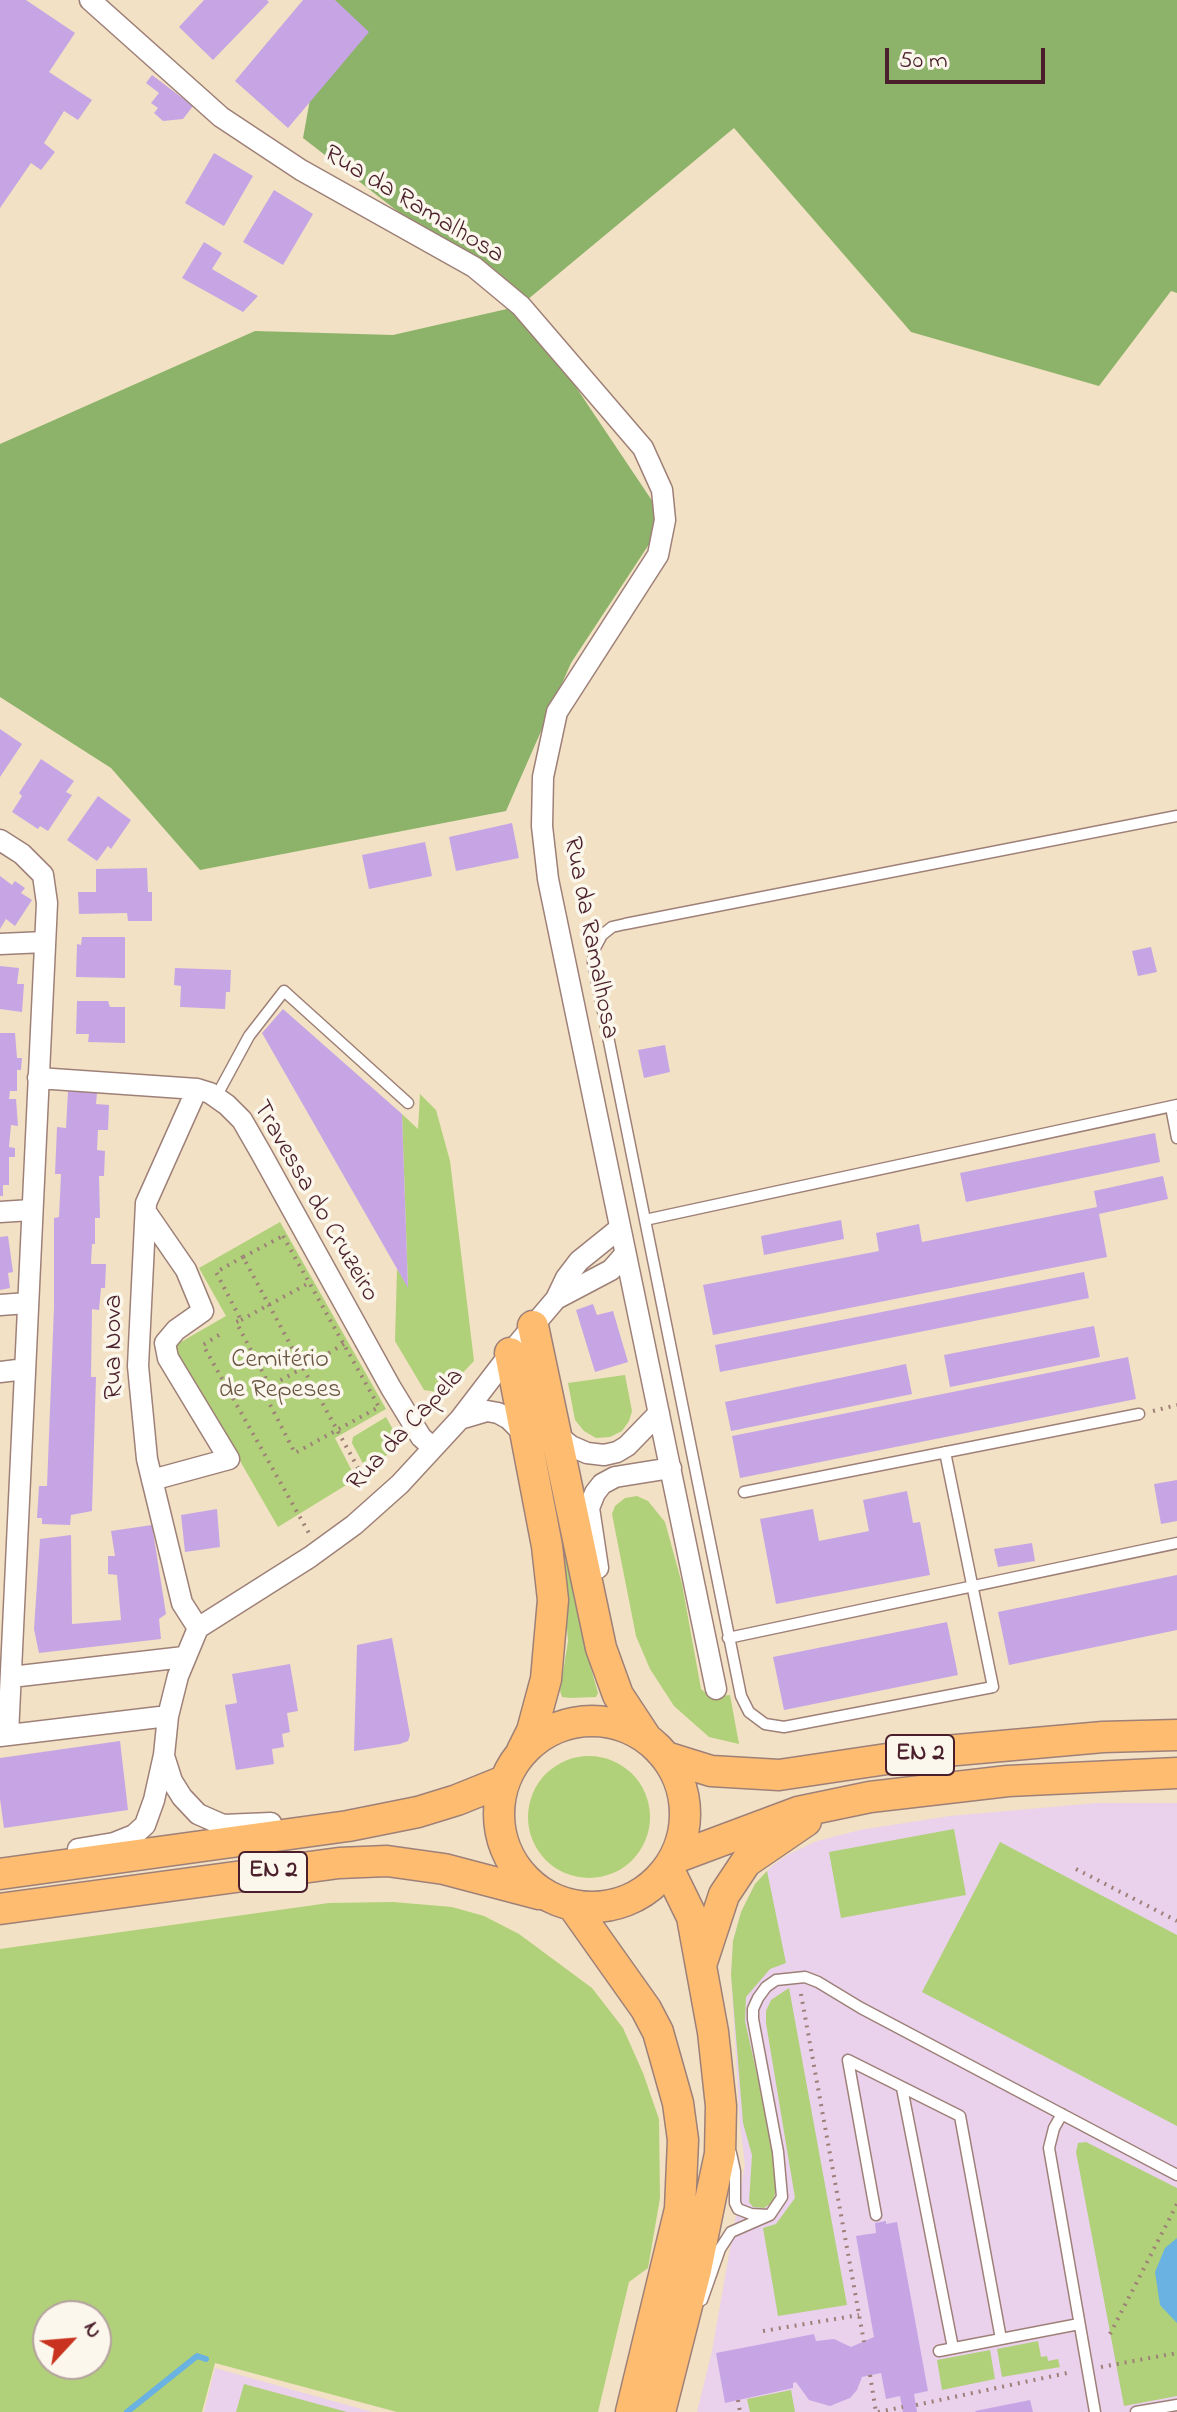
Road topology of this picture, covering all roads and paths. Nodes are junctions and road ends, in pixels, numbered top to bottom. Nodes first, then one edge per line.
1 (90, 0) edge
2 (1177, 816) edge
3 (0, 840) edge
4 (45, 942) junction
5 (0, 944) edge
6 (38, 1078) junction
7 (206, 1093) junction
8 (408, 1103) dead end
9 (1174, 1106) edge
10 (1177, 1138) edge
11 (31, 1210) junction
12 (0, 1212) edge
13 (146, 1212) junction
14 (645, 1220) junction
15 (620, 1228) junction
16 (625, 1254) junction
17 (243, 1257) junction
18 (309, 1283) junction
19 (556, 1299) junction
20 (27, 1303) junction
21 (0, 1305) edge
22 (268, 1305) junction
23 (241, 1320) junction
24 (219, 1335) dead end
25 (520, 1342) junction
26 (344, 1344) junction
27 (303, 1368) junction
28 (25, 1369) junction
29 (0, 1372) edge
30 (270, 1386) junction
31 (1177, 1405) edge
32 (659, 1413) junction
33 (1139, 1414) joint
34 (460, 1419) junction
35 (337, 1430) junction
36 (556, 1434) junction
37 (526, 1436) junction
38 (433, 1448) junction
39 (945, 1452) junction
40 (671, 1468) junction
41 (152, 1480) junction
42 (744, 1492) dead end
43 (570, 1500) junction
44 (378, 1504) junction
45 (1177, 1543) edge
46 (319, 1550) junction
47 (971, 1587) junction
48 (593, 1611) junction
49 (198, 1628) junction
50 (728, 1638) junction
51 (184, 1657) junction
52 (11, 1677) junction
53 (716, 1689) dead end
54 (168, 1716) junction
55 (1177, 1735) edge
56 (4, 1736) edge
57 (656, 1747) junction
58 (520, 1753) junction
59 (164, 1755) junction
60 (1177, 1773) edge
61 (504, 1781) junction
62 (822, 1807) junction
63 (336, 1829) junction
64 (672, 1863) junction
65 (1076, 1869) dead end
66 (11, 1872) edge
67 (544, 1895) junction
68 (573, 1906) junction
69 (0, 1909) edge
70 (1177, 1921) edge
71 (702, 1962) junction
72 (798, 1977) junction
73 (902, 2088) junction
74 (1062, 2114) junction
75 (720, 2129) junction
76 (1177, 2175) edge
77 (1177, 2204) edge
78 (770, 2215) junction
79 (876, 2215) dead end
80 (859, 2315) junction
81 (683, 2323) junction
82 (1079, 2324) junction
83 (763, 2331) dead end
84 (1110, 2334) dead end
85 (1001, 2339) junction
86 (864, 2342) dead end
87 (953, 2348) junction
88 (939, 2351) dead end
89 (1177, 2353) edge
90 (1087, 2369) junction
91 (870, 2375) dead end
92 (738, 2400) dead end
93 (916, 2405) dead end
94 (903, 2407) dead end
95 (1174, 2407) edge
96 (631, 2412) edge
97 (660, 2412) edge
98 (740, 2412) edge
99 (877, 2412) edge
100 (1095, 2412) edge
101 (1136, 2412) edge

1 - 15 street, Rua da Ramalhosa
2 - 14 lane
3 - 4 street
4 - 5 street
4 - 6 street
6 - 7 street
6 - 11 street
7 - 8 lane
7 - 13 street, Rua Nova
7 - 38 street, Travessa do Cruzeiro
9 - 10 lane
9 - 14 lane
11 - 12 street
11 - 20 street
13 - 41 street, Rua Nova
13 - 41 street, Rua Nova
14 - 50 lane
15 - 16 street, Rua da Ramalhosa
15 - 19 street
16 - 19 street, Rua da Capela
16 - 32 street, Rua da Ramalhosa
17 - 18 path
17 - 22 path
17 - 23 path
18 - 22 path
18 - 26 path
19 - 25 street, Rua da Capela
20 - 21 street
20 - 28 street
22 - 23 path
22 - 27 path
23 - 30 path
24 - 46 path
25 - 34 street, Rua da Capela
25 - 36 main road
25 - 37 main road
25 - 43 street
26 - 27 path
26 - 35 path
27 - 30 path
27 - 35 path
28 - 29 street
28 - 52 street
30 - 35 path
31 - 33 path
32 - 36 street
32 - 40 street, Rua da Ramalhosa
33 - 39 lane
34 - 37 street
34 - 38 street, Rua da Capela
35 - 44 path
36 - 43 main road
37 - 58 main road
38 - 44 street, Rua da Capela
39 - 42 lane
39 - 47 lane
40 - 48 street
40 - 53 street, Rua da Ramalhosa
41 - 49 street, Rua Nova
43 - 48 main road
44 - 46 street, Rua da Capela
45 - 47 lane
46 - 49 street, Rua da Capela
47 - 50 lane
47 - 50 lane
48 - 57 main road
49 - 51 street
51 - 52 street
51 - 54 street
52 - 56 street
54 - 56 street
54 - 59 street
55 - 57 main road, EN 2
57 - 58 main road, EN 2
57 - 64 main road
58 - 61 main road, EN 2
59 - 63 street
59 - 66 street
60 - 62 main road, EN 2
61 - 63 main road, EN 2
61 - 67 main road, EN 2
62 - 64 main road, EN 2
62 - 71 main road
63 - 66 main road, EN 2
64 - 68 main road, EN 2
64 - 71 main road
65 - 70 path
67 - 68 main road, EN 2
67 - 69 main road, EN 2
68 - 96 main road
71 - 75 main road
72 - 74 lane
72 - 78 lane
72 - 80 path
73 - 79 lane
73 - 85 lane
73 - 87 lane
74 - 76 lane
74 - 82 lane
75 - 78 lane
75 - 81 main road
77 - 84 path
78 - 81 lane
80 - 83 path
80 - 86 path
81 - 97 main road
82 - 85 lane
82 - 90 lane
85 - 87 lane
87 - 88 lane
89 - 90 path
90 - 93 path
90 - 100 lane
91 - 99 path
92 - 98 path
94 - 99 path
95 - 101 lane

